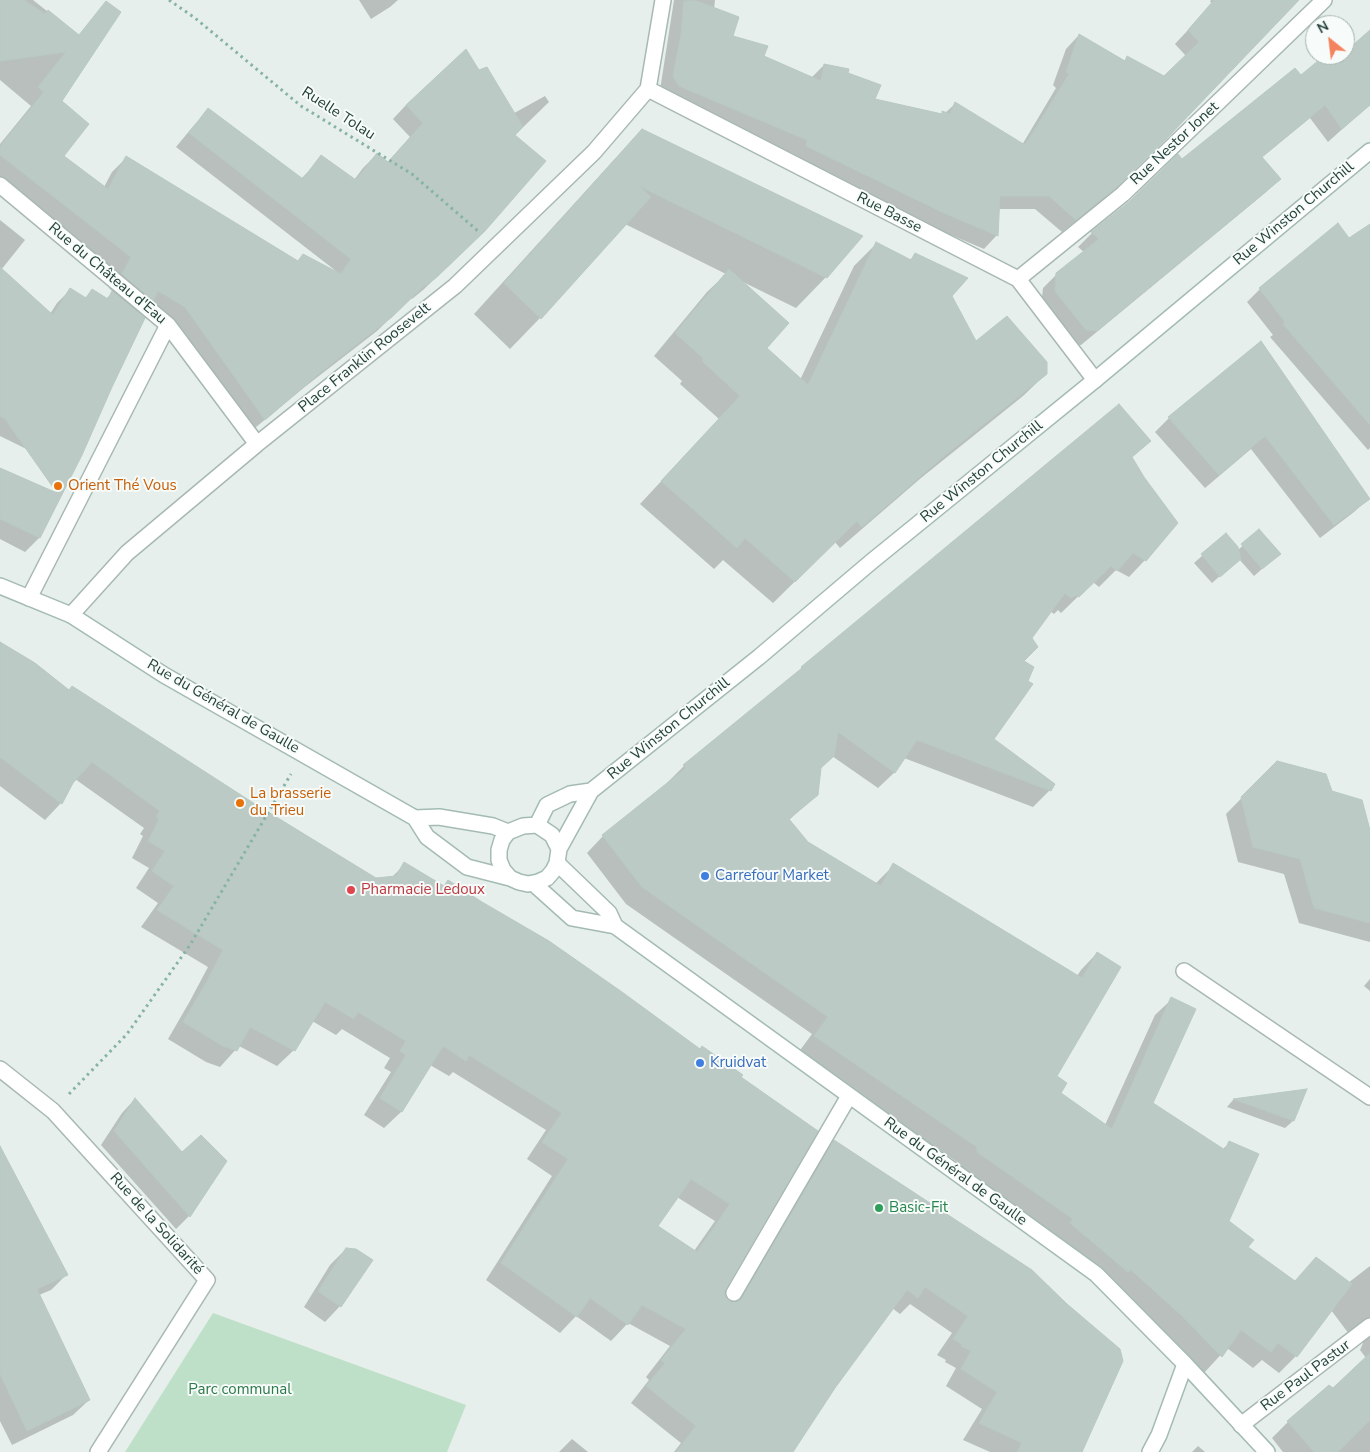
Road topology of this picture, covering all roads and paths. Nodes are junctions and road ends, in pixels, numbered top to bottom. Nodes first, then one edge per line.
1 (169, 0) edge
2 (663, 0) edge
3 (1324, 0) edge
4 (648, 89) junction
5 (1370, 151) edge
6 (0, 186) edge
7 (496, 246) junction
8 (1018, 279) junction
9 (168, 325) junction
10 (1095, 380) junction
11 (257, 444) junction
12 (0, 586) edge
13 (29, 598) junction
14 (71, 615) junction
15 (303, 753) junction
16 (591, 791) junction
17 (415, 818) junction
18 (537, 825) junction
19 (508, 832) junction
20 (558, 856) junction
21 (510, 878) junction
22 (533, 883) junction
23 (615, 926) junction
24 (1184, 971) dead end
25 (0, 1069) edge
26 (849, 1096) junction
27 (1370, 1096) edge
28 (53, 1111) junction
29 (734, 1293) dead end
30 (1370, 1326) edge
31 (1186, 1364) junction
32 (1241, 1425) junction
33 (98, 1452) edge
34 (1150, 1452) edge
35 (1267, 1452) edge

1 - 7 path, Ruelle Tolau
2 - 4 street
3 - 8 street, Rue Nestor Jonet
4 - 7 street, Place Franklin Roosevelt
4 - 8 street, Rue Basse
5 - 10 street, Rue Winston Churchill
6 - 9 street, Rue du Château d'Eau
7 - 11 street, Place Franklin Roosevelt
8 - 10 street, Rue Basse
9 - 11 street, Rue du Château d'Eau
9 - 13 street
10 - 16 street, Rue Winston Churchill
11 - 14 street, Place Franklin Roosevelt
12 - 13 street, Rue du Général de Gaulle
13 - 14 street, Rue du Général de Gaulle
14 - 15 street, Rue du Général de Gaulle
15 - 17 street, Rue du Général de Gaulle
15 - 28 path
16 - 18 street
16 - 20 street
17 - 19 street
17 - 21 street
18 - 19 street
18 - 20 street
19 - 21 street
20 - 22 street
20 - 23 street
21 - 22 street
22 - 23 street
23 - 26 street, Rue du Général de Gaulle
24 - 27 street
25 - 28 street, Rue de la Solidarité
26 - 29 street
26 - 31 street, Rue du Général de Gaulle
28 - 33 street, Rue de la Solidarité
30 - 32 street, Rue Paul Pastur
31 - 32 street, Rue du Général de Gaulle
31 - 34 street
32 - 35 street, Rue du Général de Gaulle

